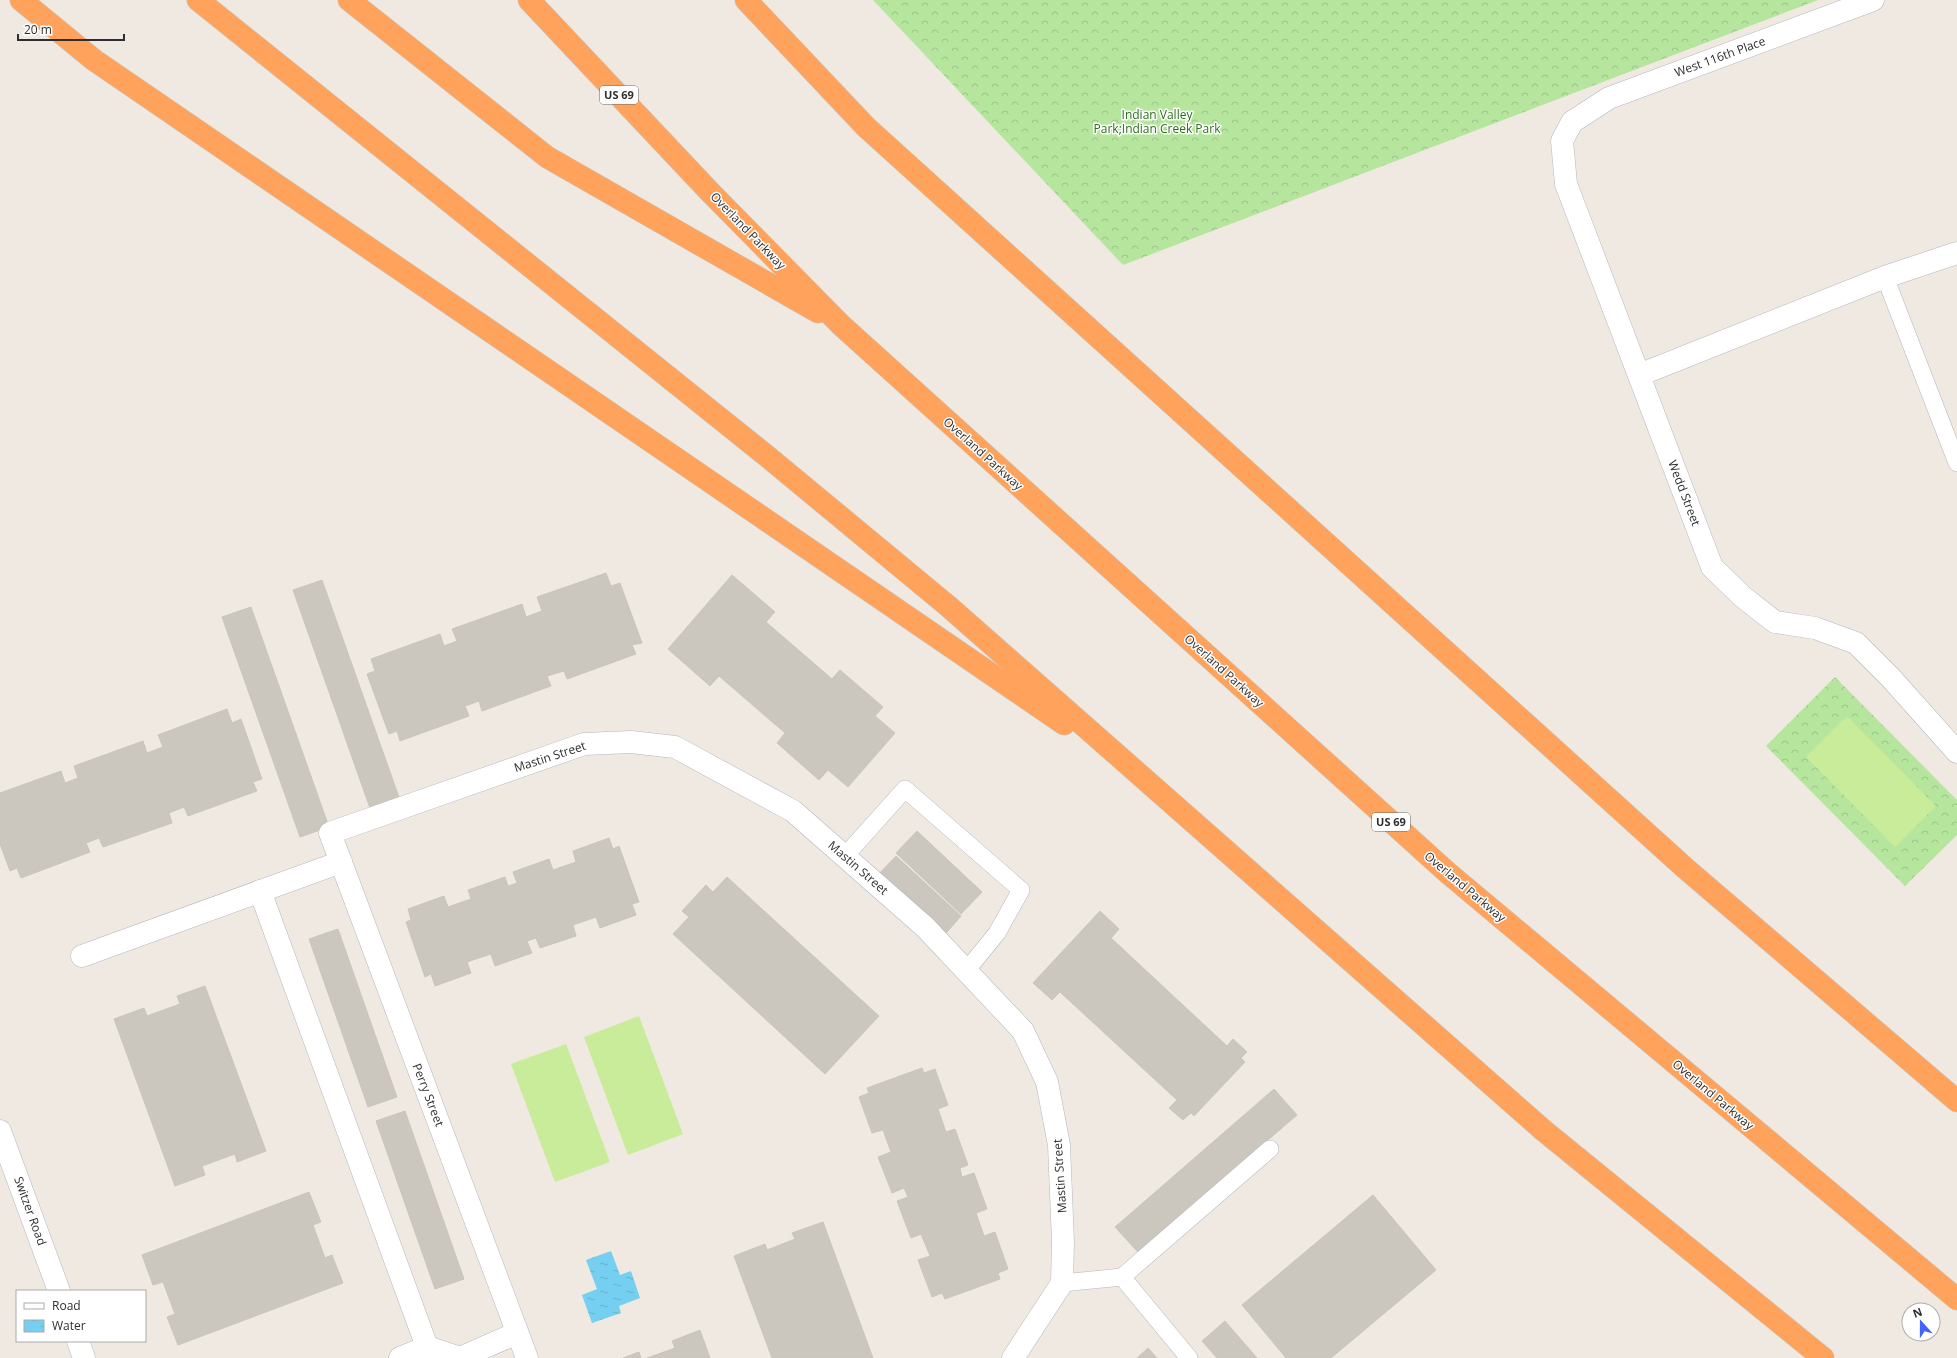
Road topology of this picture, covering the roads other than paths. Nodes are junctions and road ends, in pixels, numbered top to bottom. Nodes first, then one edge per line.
1 (21, 0) edge
2 (198, 0) edge
3 (349, 0) edge
4 (529, 0) edge
5 (746, 0) edge
6 (1873, 0) edge
7 (1572, 122) joint
8 (1957, 253) edge
9 (1885, 277) junction
10 (841, 325) junction
11 (1639, 375) junction
12 (1957, 463) edge
13 (1957, 752) edge
14 (1140, 777) junction
15 (330, 833) joint
16 (844, 856) junction
17 (341, 862) junction
18 (260, 891) junction
19 (82, 956) dead end
20 (966, 971) junction
21 (1957, 1101) edge
22 (0, 1131) edge
23 (1270, 1149) dead end
24 (1122, 1277) junction
25 (1062, 1283) junction
26 (60, 1290) edge
27 (1957, 1299) edge
28 (517, 1333) junction
29 (78, 1342) edge
30 (427, 1347) junction
31 (84, 1358) edge
32 (400, 1358) edge
33 (460, 1358) edge
34 (527, 1358) edge
35 (1013, 1358) edge
36 (1189, 1358) edge
37 (1823, 1358) edge

1 - 14 highway
2 - 14 highway
3 - 10 highway
4 - 10 highway, Overland Parkway / US 69
5 - 21 highway
6 - 7 street, West 116th Place
7 - 11 street, Wedd Street
8 - 9 street
9 - 11 street
9 - 12 lane
10 - 27 highway, Overland Parkway / US 69
11 - 13 street, Wedd Street
14 - 37 highway
15 - 16 street, Mastin Street
15 - 17 street, Perry Street
16 - 20 street, Mastin Street
16 - 20 lane
17 - 18 street
17 - 28 street, Perry Street
18 - 19 street
18 - 30 street
20 - 25 street, Mastin Street
22 - 26 street, Switzer Road
23 - 24 lane
24 - 25 lane
24 - 36 lane
25 - 35 street
28 - 33 street
28 - 34 street, Perry Street
29 - 31 street
30 - 32 street
30 - 33 street

